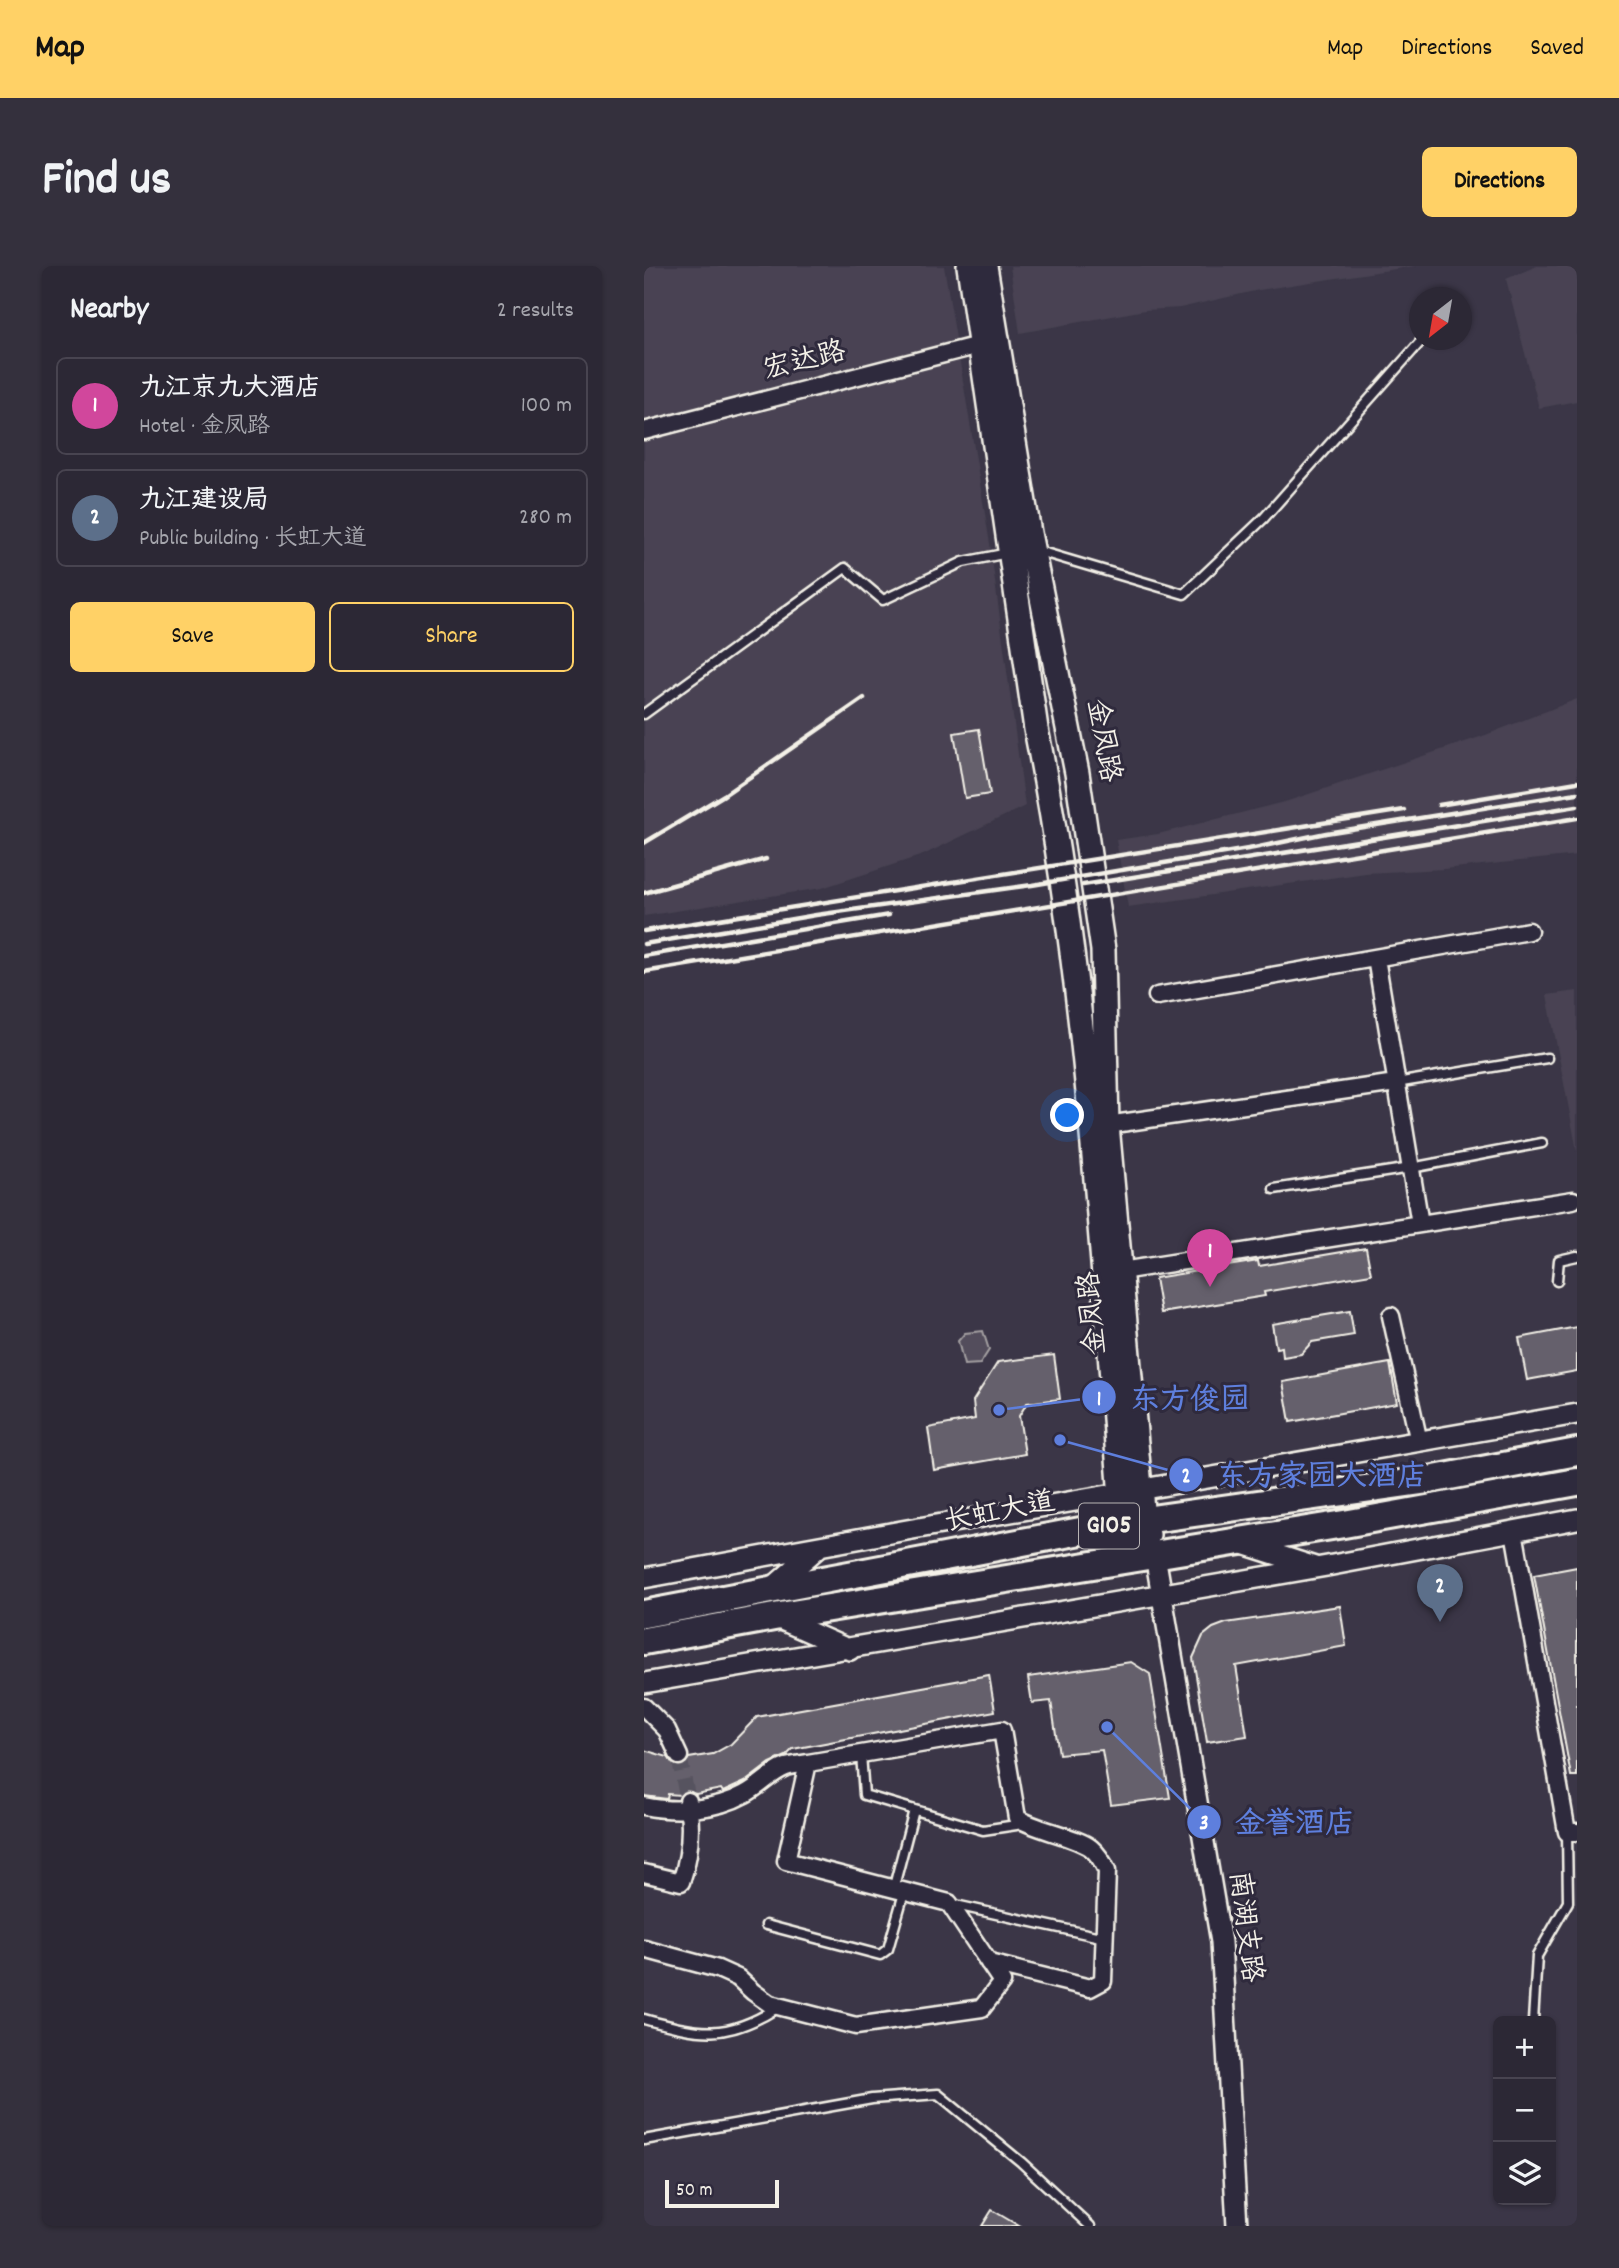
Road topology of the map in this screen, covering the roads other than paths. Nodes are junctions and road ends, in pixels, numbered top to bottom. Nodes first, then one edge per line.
1 (969, 266) edge
2 (985, 266) edge
3 (979, 345) junction
4 (1413, 350) edge
5 (644, 431) edge
6 (1021, 551) junction
7 (644, 714) edge
8 (1530, 931) dead end
9 (1376, 958) junction
10 (1157, 996) dead end
11 (1547, 1058) dead end
12 (1396, 1083) junction
13 (1107, 1125) junction
14 (1542, 1143) dead end
15 (1411, 1168) junction
16 (1274, 1189) dead end
17 (1573, 1200) dead end
18 (1420, 1224) junction
19 (1577, 1256) edge
20 (1121, 1271) junction
21 (1557, 1281) dead end
22 (1391, 1316) dead end
23 (1577, 1414) edge
24 (1419, 1442) junction
25 (1577, 1452) edge
26 (1577, 1482) edge
27 (1131, 1492) junction
28 (1577, 1519) edge
29 (1133, 1522) junction
30 (1514, 1531) junction
31 (1236, 1542) junction
32 (820, 1546) junction
33 (1155, 1555) junction
34 (1319, 1568) junction
35 (644, 1578) edge
36 (769, 1590) junction
37 (1161, 1595) junction
38 (644, 1614) edge
39 (774, 1617) junction
40 (644, 1641) edge
41 (850, 1650) junction
42 (644, 1684) edge
43 (644, 1707) edge
44 (861, 1754) junction
45 (679, 1756) tunnel mouth
46 (808, 1763) junction
47 (688, 1805) junction
48 (644, 1807) edge
49 (914, 1810) junction
50 (1026, 1823) junction
51 (1572, 1832) edge
52 (644, 1873) edge
53 (899, 1892) junction
54 (949, 1903) junction
55 (766, 1925) dead end
56 (1105, 1938) junction
57 (644, 1949) edge
58 (989, 1963) junction
59 (779, 2006) junction
60 (1533, 2016) edge
61 (644, 2020) edge
62 (644, 2140) edge
63 (1090, 2226) edge
64 (1237, 2226) edge

1 - 3 main road, 金凤路
2 - 6 main road, 金凤路
3 - 5 street, 宏达路
3 - 6 main road, 金凤路
4 - 6 lane
6 - 7 lane
6 - 13 main road, 金凤路
6 - 27 main road, 金凤路
8 - 9 street
9 - 10 street
9 - 12 street
11 - 12 lane
12 - 13 street
12 - 15 street
13 - 20 main road, 金凤路
14 - 15 lane
15 - 16 lane
15 - 18 street
17 - 18 street
18 - 20 street
19 - 21 lane
20 - 27 main road, 金凤路
22 - 24 street
23 - 24 street
24 - 27 street
25 - 29 highway, 长虹大道 / G105
26 - 31 highway, G105
27 - 29 main road, 金凤路
27 - 32 street
28 - 30 street
29 - 33 main road, 金凤路
29 - 36 highway, 长虹大道 / G105
30 - 34 street
30 - 51 street
31 - 33 highway, G105
31 - 34 street
32 - 35 street
32 - 36 street
33 - 37 street, 南湖支路
33 - 39 highway, G105
34 - 37 street
36 - 38 highway, 长虹大道 / G105
37 - 41 street
37 - 64 street, 南湖支路
39 - 40 highway, G105
39 - 41 street
41 - 42 street
43 - 45 street
44 - 46 street
44 - 49 lane
44 - 50 street
46 - 47 street
46 - 53 street
47 - 48 street
47 - 52 street
49 - 50 lane
49 - 53 lane
50 - 56 street
51 - 60 lane
53 - 54 street
53 - 55 lane
54 - 56 lane
54 - 58 street
56 - 58 street
57 - 59 street
58 - 59 street
59 - 61 lane
62 - 63 lane

